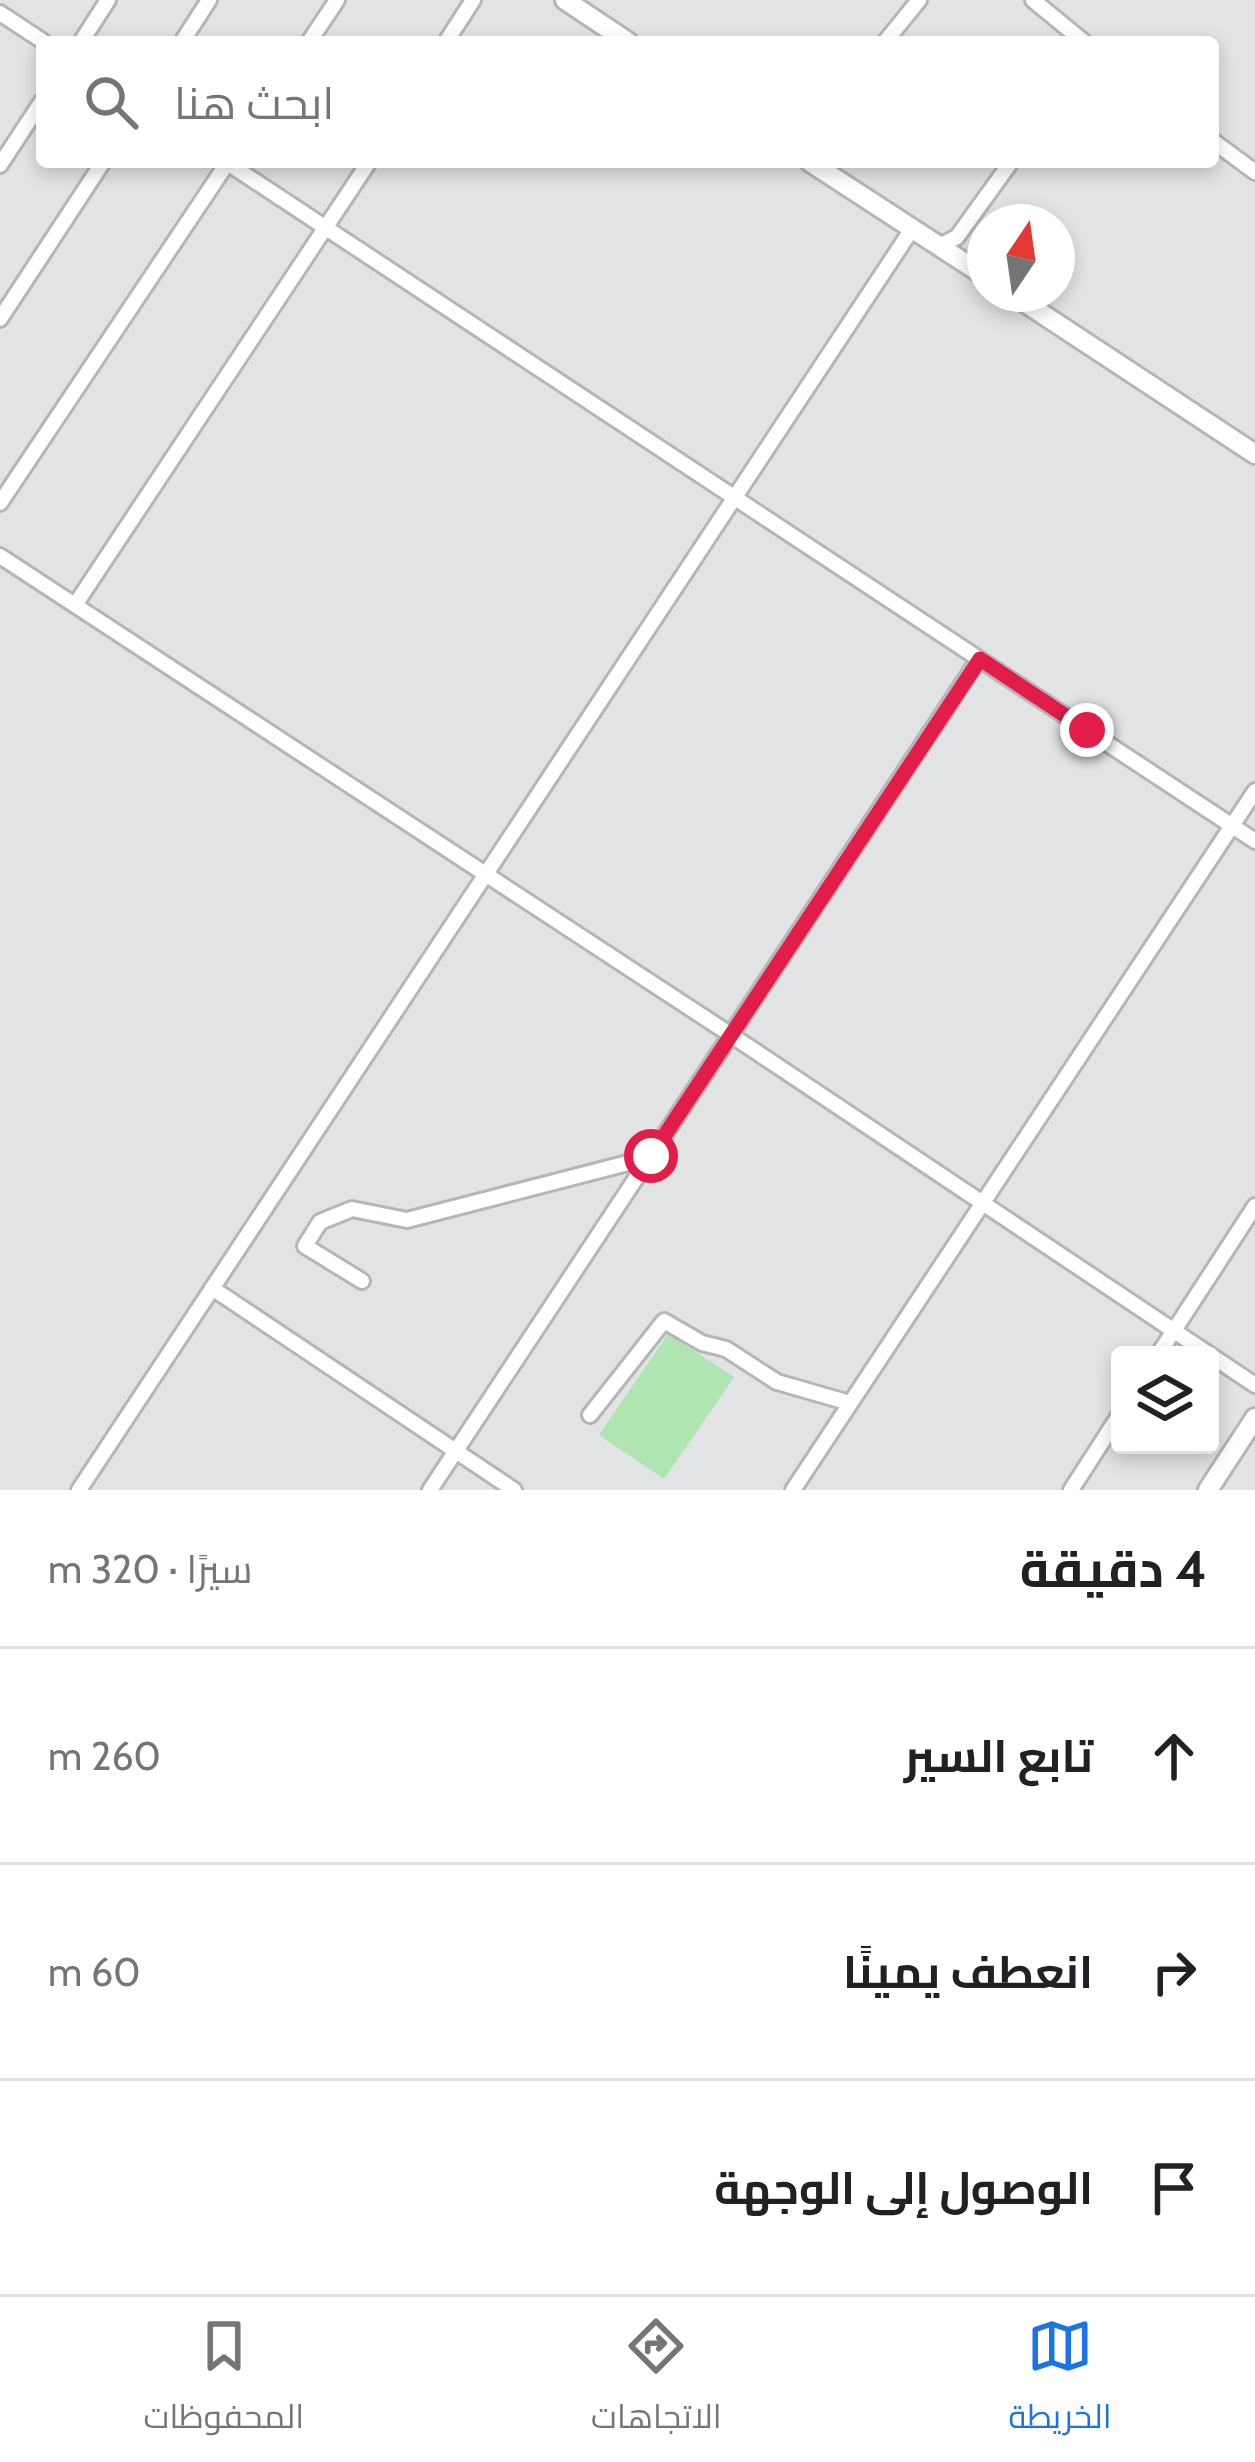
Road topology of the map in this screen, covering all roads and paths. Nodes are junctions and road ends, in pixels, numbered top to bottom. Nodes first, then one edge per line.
1 (108, 0) edge
2 (209, 0) edge
3 (337, 0) edge
4 (473, 0) edge
5 (565, 0) edge
6 (895, 0) edge
7 (1033, 0) edge
8 (915, 6) edge
9 (0, 13) edge
10 (85, 36) edge
11 (186, 36) edge
12 (313, 36) edge
13 (450, 36) edge
14 (619, 36) edge
15 (890, 36) edge
16 (1077, 36) edge
17 (36, 37) edge
18 (36, 110) edge
19 (1219, 145) edge
20 (0, 166) edge
21 (99, 168) edge
22 (223, 168) edge
23 (236, 168) edge
24 (365, 168) edge
25 (819, 168) edge
26 (1007, 168) edge
27 (1255, 172) edge
28 (327, 229) junction
29 (912, 229) junction
30 (939, 246) junction
31 (967, 264) edge
32 (1039, 312) edge
33 (0, 319) edge
34 (1255, 454) edge
35 (735, 497) junction
36 (0, 503) edge
37 (0, 556) edge
38 (75, 605) junction
39 (980, 659) junction
40 (1255, 791) edge
41 (1232, 826) junction
42 (1255, 841) edge
43 (487, 873) junction
44 (731, 1035) junction
45 (651, 1156) junction
46 (984, 1202) junction
47 (1255, 1206) edge
48 (362, 1281) dead end
49 (212, 1288) junction
50 (1173, 1330) junction
51 (1163, 1346) edge
52 (1255, 1385) edge
53 (850, 1403) junction
54 (590, 1415) dead end
55 (1255, 1418) edge
56 (1111, 1428) edge
57 (455, 1452) junction
58 (79, 1490) edge
59 (430, 1490) edge
60 (514, 1490) edge
61 (793, 1490) edge
62 (1072, 1490) edge
63 (1208, 1490) edge

1 - 10 street
2 - 11 street
3 - 12 street
4 - 13 street
5 - 14 street
6 - 8 street
7 - 16 street
8 - 15 street
9 - 17 street
18 - 20 street
19 - 27 street
21 - 33 street
22 - 36 street
23 - 28 street
24 - 28 street
25 - 29 street
26 - 30 street
28 - 35 street
28 - 38 street
29 - 30 street
29 - 35 street
30 - 31 street
32 - 34 street
35 - 39 street
35 - 43 street
37 - 38 street
38 - 43 street
39 - 41 street
39 - 44 street
40 - 41 street
41 - 42 street
41 - 46 street
43 - 44 street
43 - 49 street
44 - 45 street
44 - 46 street
45 - 48 street
45 - 57 street
46 - 50 street
46 - 53 street
47 - 50 street
49 - 57 street
49 - 58 street
50 - 51 street
50 - 52 street
53 - 54 street
53 - 61 street
55 - 63 street
56 - 62 street
57 - 59 street
57 - 60 street

